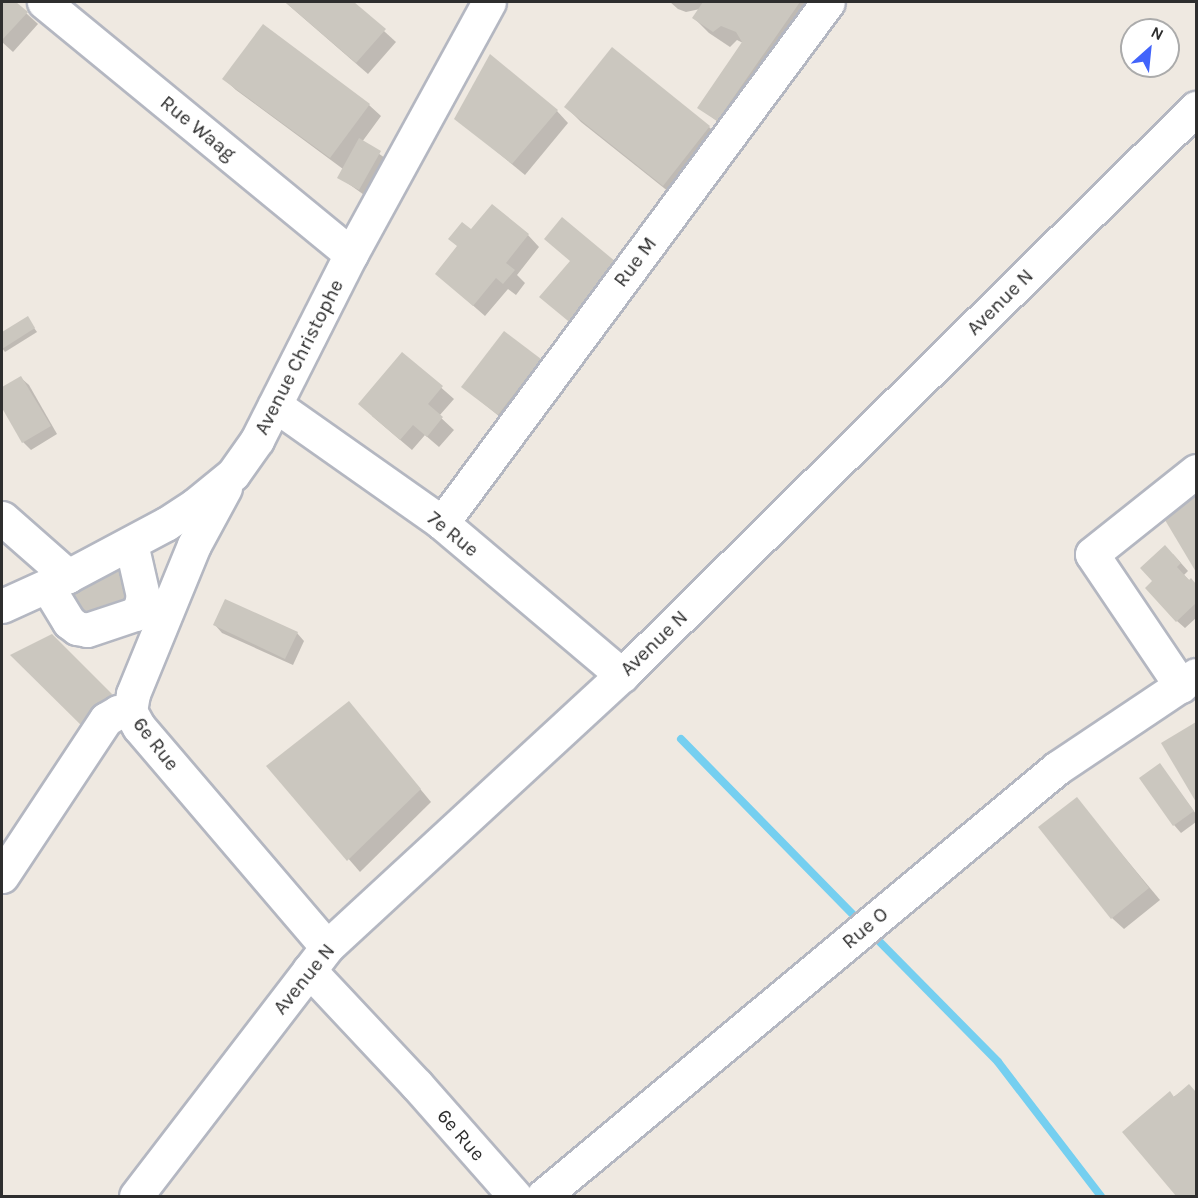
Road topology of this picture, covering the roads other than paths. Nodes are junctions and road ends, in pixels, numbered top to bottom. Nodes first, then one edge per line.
1 (44, 2) edge
2 (489, 2) edge
3 (828, 2) edge
4 (1197, 108) edge
5 (351, 254) junction
6 (275, 405) junction
7 (1197, 471) edge
8 (233, 474) junction
9 (2, 518) edge
10 (442, 523) junction
11 (131, 543) junction
12 (57, 581) junction
13 (2, 606) edge
14 (622, 675) junction
15 (1189, 680) edge
16 (130, 711) junction
17 (2, 876) edge
18 (318, 959) junction
19 (136, 1197) edge
20 (515, 1197) edge
21 (543, 1197) edge

1 - 5 street, Rue Waag
2 - 5 street, Avenue Christophe
3 - 10 street, Rue M
4 - 14 street, Avenue N
5 - 6 street, Avenue Christophe
6 - 8 street, Avenue Christophe
6 - 10 street, 7e Rue
7 - 15 street
8 - 11 street, Avenue Christophe
8 - 16 street, 6e Rue
9 - 12 street
10 - 14 street, 7e Rue
11 - 12 street, Avenue Christophe
11 - 12 street
12 - 13 street, Avenue Christophe
14 - 18 street, Avenue N
15 - 21 street, Rue O
16 - 17 street
16 - 18 street, 6e Rue
18 - 19 street, Avenue N
18 - 20 street, 6e Rue

